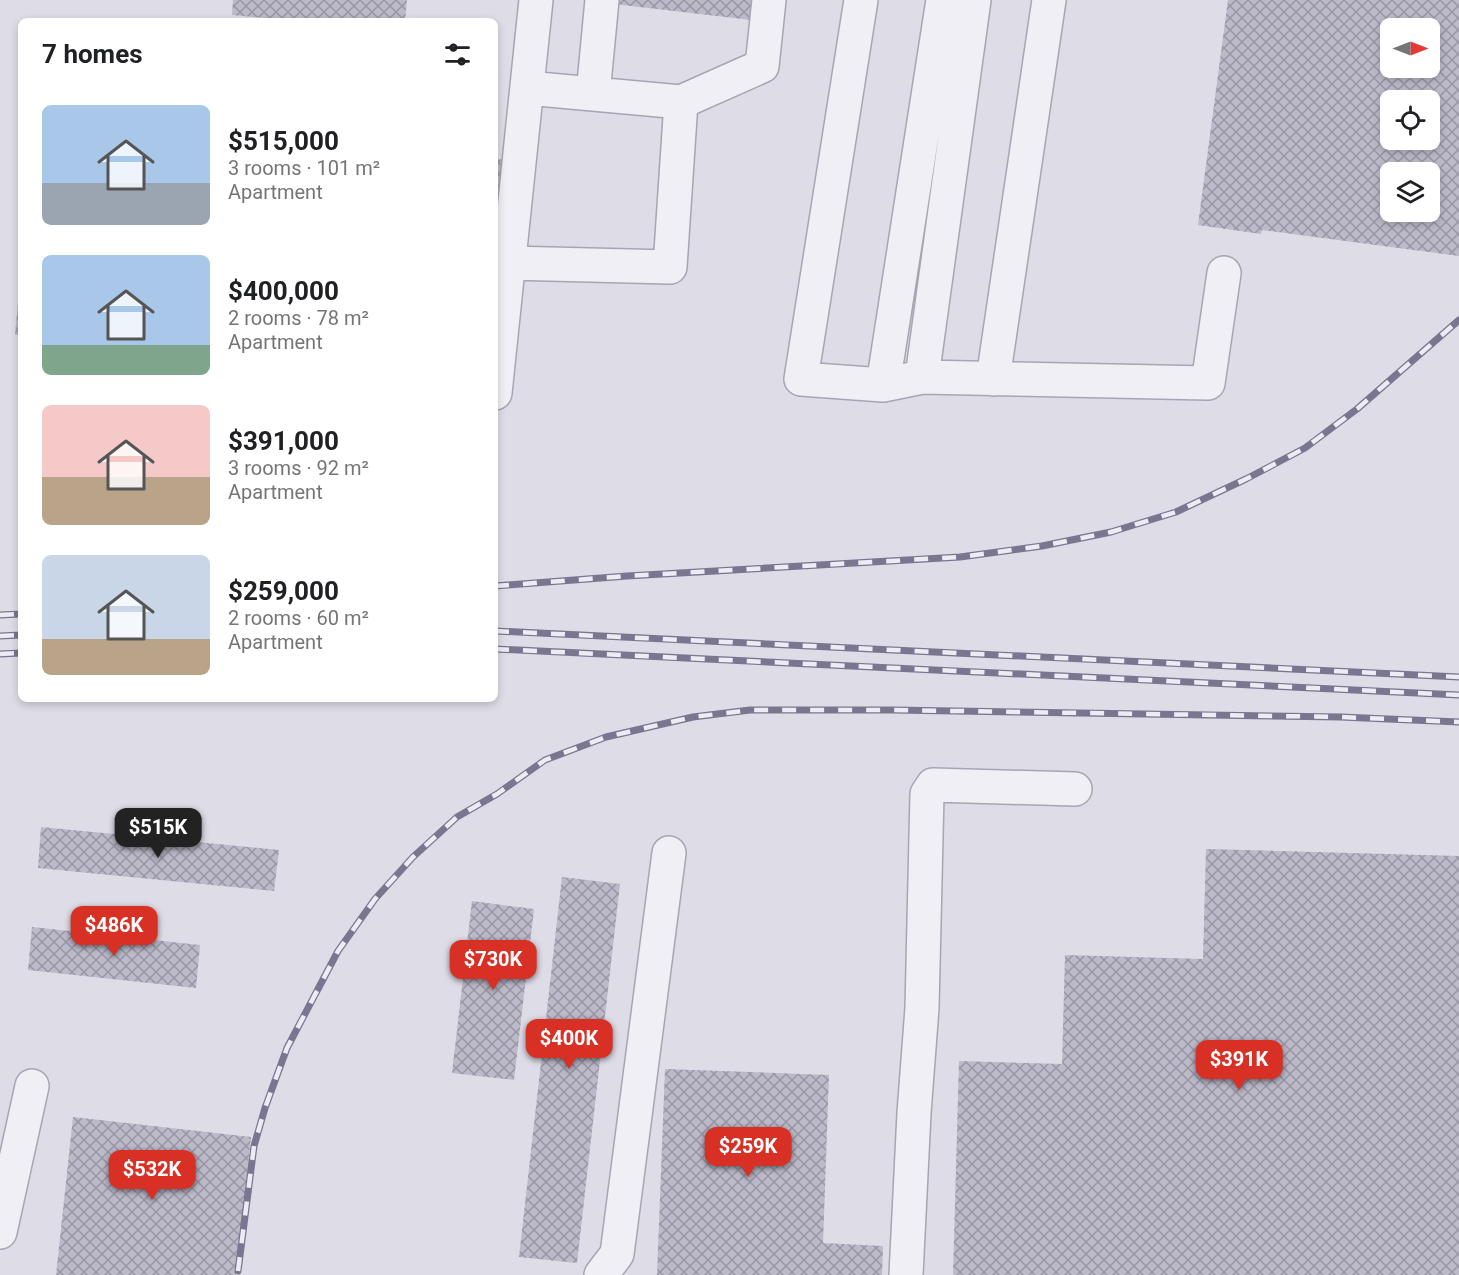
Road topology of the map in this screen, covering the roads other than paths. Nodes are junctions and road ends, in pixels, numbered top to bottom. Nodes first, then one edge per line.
1 (536, 0) edge
2 (602, 0) edge
3 (769, 0) edge
4 (861, 0) edge
5 (943, 0) edge
6 (974, 0) edge
7 (1049, 0) edge
8 (527, 92) junction
9 (593, 94) junction
10 (681, 102) junction
11 (509, 263) junction
12 (1224, 273) dead end
13 (498, 365) edge
14 (922, 377) junction
15 (993, 379) junction
16 (883, 385) junction
17 (1075, 789) dead end
18 (669, 853) dead end
19 (32, 1086) dead end
20 (0, 1232) edge
21 (602, 1275) edge
22 (906, 1275) edge

1 - 8 street
2 - 9 street
3 - 10 street
4 - 16 street
5 - 16 street
6 - 14 street
7 - 15 street
8 - 9 street
8 - 11 street
9 - 10 street
10 - 11 street
11 - 13 street
12 - 15 street
14 - 15 street
14 - 16 street
17 - 22 street
18 - 21 street
19 - 20 street

